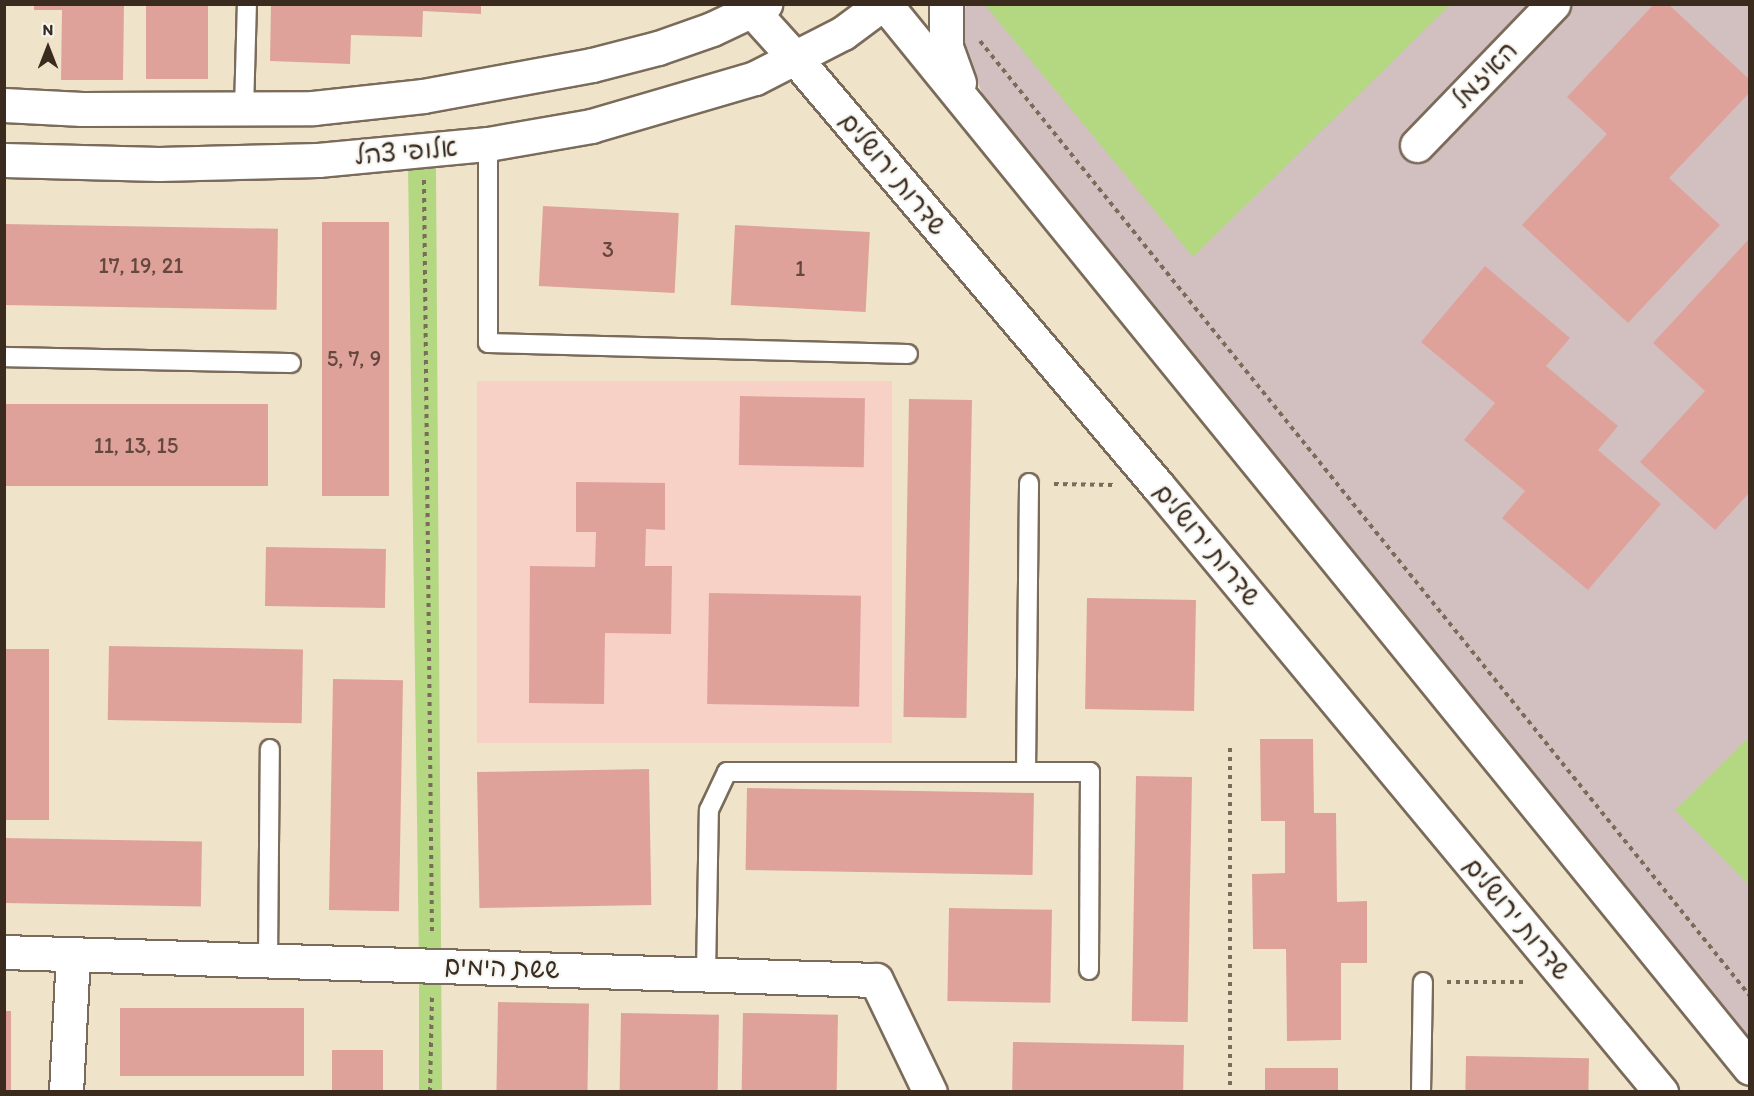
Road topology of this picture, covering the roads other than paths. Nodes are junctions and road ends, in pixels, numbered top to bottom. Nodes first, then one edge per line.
1 (247, 4) edge
2 (883, 4) edge
3 (1553, 4) edge
4 (754, 7) edge
5 (946, 12) edge
6 (795, 58) junction
7 (4, 105) edge
8 (967, 105) junction
9 (243, 109) junction
10 (488, 144) junction
11 (1417, 145) dead end
12 (4, 160) edge
13 (908, 354) dead end
14 (4, 357) edge
15 (291, 363) dead end
16 (1029, 483) road end
17 (270, 749) dead end
18 (1026, 772) junction
19 (4, 952) edge
20 (73, 954) junction
21 (268, 961) junction
22 (1089, 970) dead end
23 (706, 975) junction
24 (1423, 982) road end
25 (1749, 1068) edge
26 (66, 1092) edge
27 (930, 1092) edge
28 (1421, 1092) edge
29 (1661, 1092) edge

1 - 9 lane
2 - 6 main road, אלופי צהל
2 - 8 main road
3 - 11 main road, האיזמל
4 - 6 main road, שדרות ירושלים
4 - 9 main road, אלופי צהל
5 - 8 main road
6 - 10 main road, אלופי צהל
6 - 29 main road, שדרות ירושלים
7 - 9 main road, אלופי צהל
8 - 25 main road
10 - 12 main road, אלופי צהל
10 - 13 lane
14 - 15 lane
16 - 18 lane
17 - 21 lane
18 - 22 lane
18 - 23 lane
19 - 20 main road, ששת הימים
20 - 21 main road, ששת הימים
20 - 26 main road
21 - 23 main road, ששת הימים
23 - 27 main road, ששת הימים
24 - 28 lane

